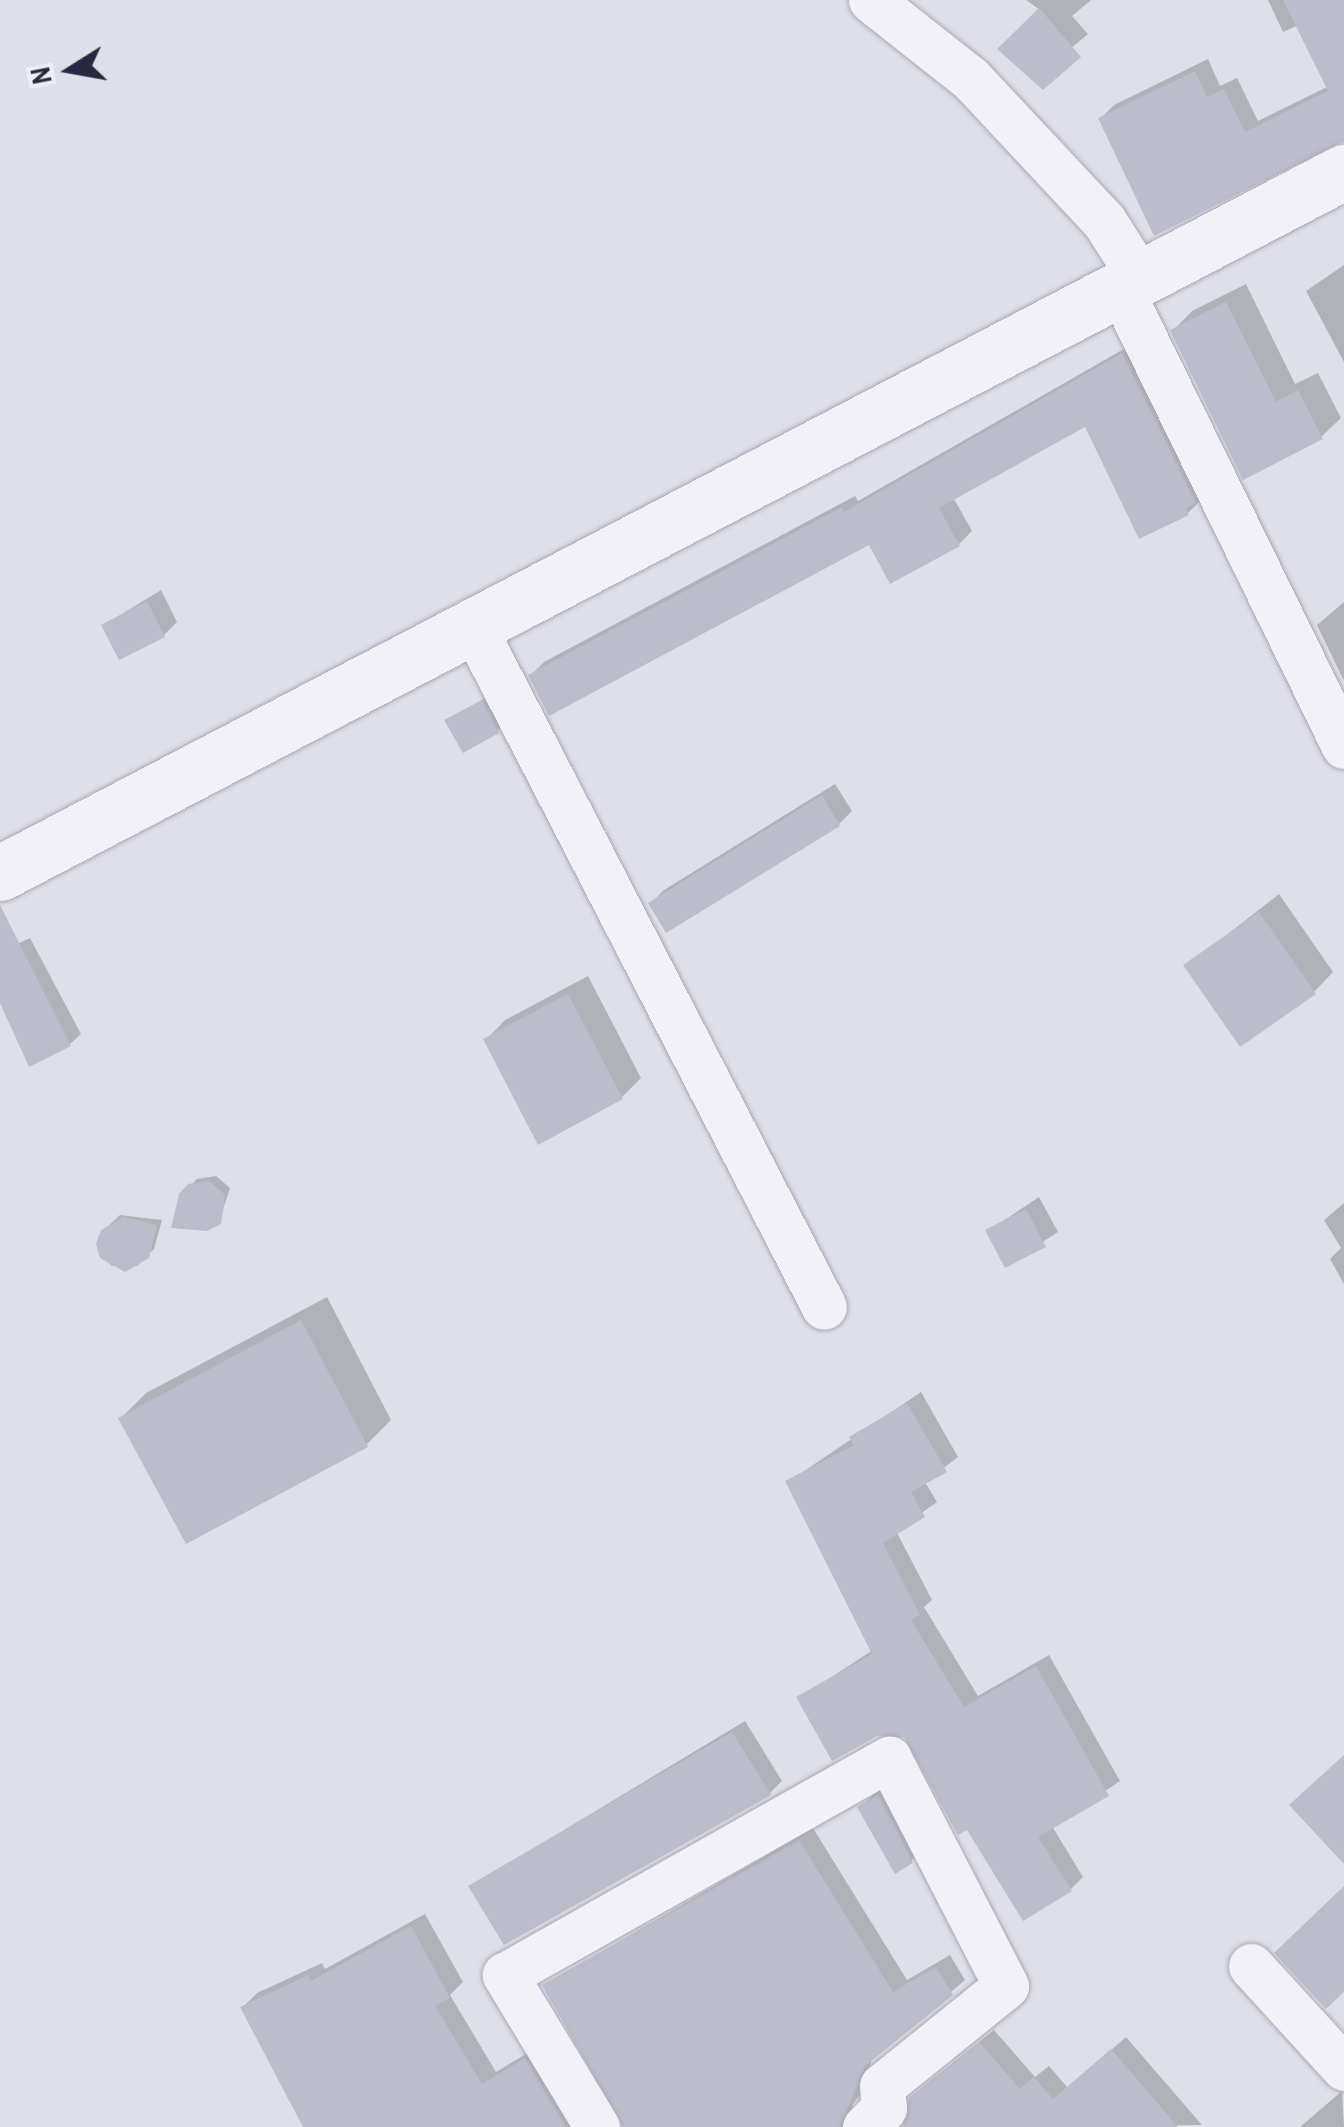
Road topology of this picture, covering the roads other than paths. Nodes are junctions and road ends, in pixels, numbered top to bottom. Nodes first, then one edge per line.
1 (871, 0) edge
2 (1344, 172) edge
3 (1129, 281) junction
4 (472, 624) junction
5 (1344, 746) edge
6 (0, 873) edge
7 (824, 1307) dead end
8 (1251, 1966) dead end
9 (1344, 2068) edge
10 (884, 2121) edge
11 (597, 2127) edge

1 - 3 street
2 - 3 street
3 - 4 street
3 - 5 street
4 - 6 street
4 - 7 street
8 - 9 street
10 - 11 street

